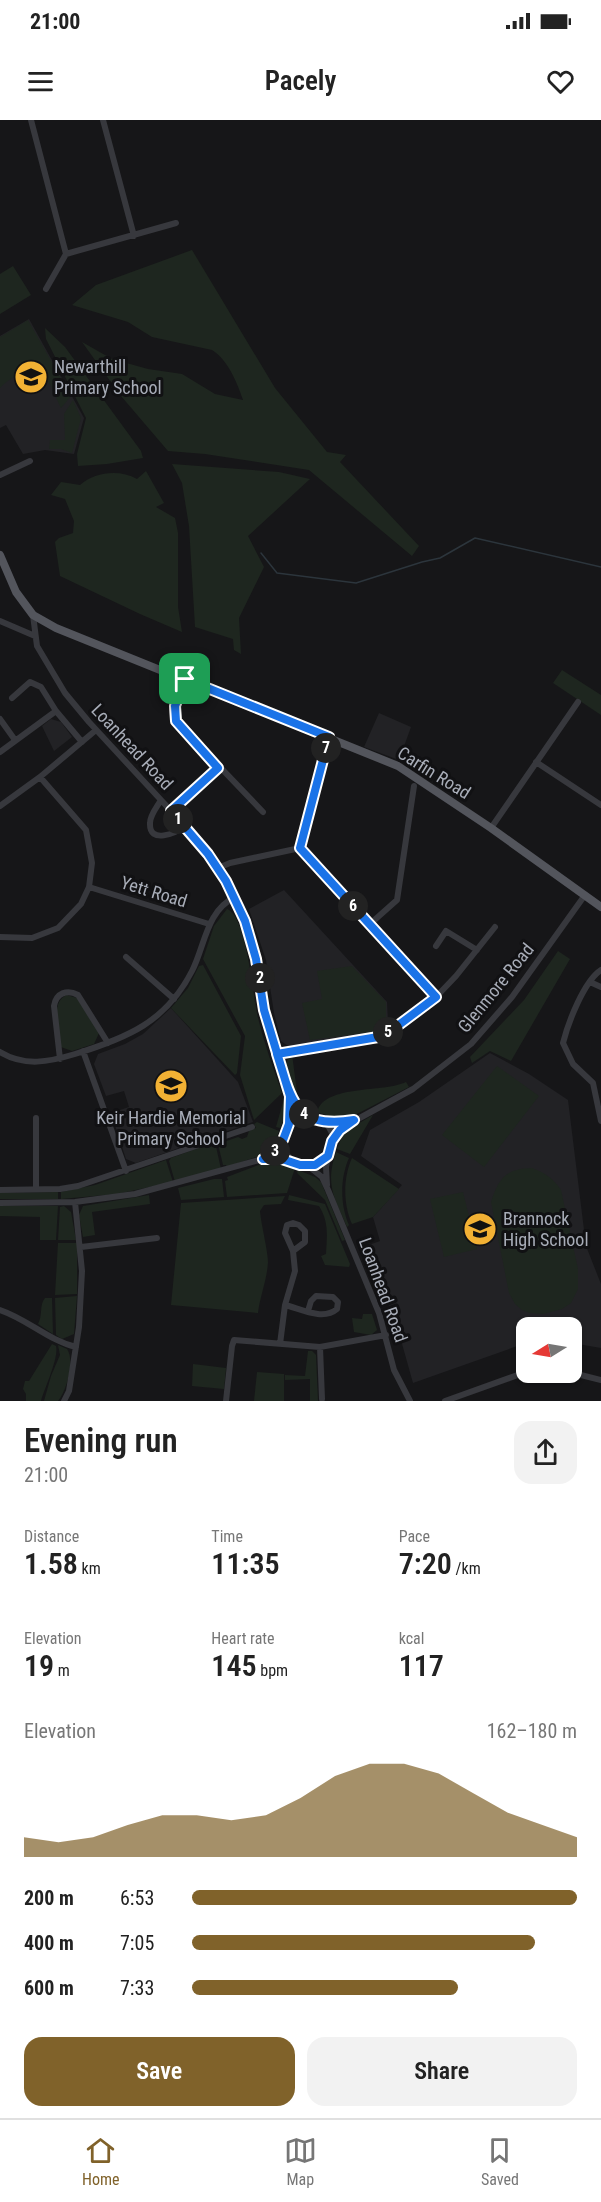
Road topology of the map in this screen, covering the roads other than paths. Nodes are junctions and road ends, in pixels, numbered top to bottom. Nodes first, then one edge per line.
1 (31, 120) edge
2 (103, 120) edge
3 (176, 224) dead end
4 (134, 236) junction
5 (66, 254) junction
6 (46, 289) dead end
7 (30, 460) dead end
8 (0, 475) edge
9 (0, 555) edge
10 (33, 615) junction
11 (0, 621) edge
12 (35, 636) junction
13 (185, 679) junction
14 (12, 698) dead end
15 (578, 702) dead end
16 (56, 711) junction
17 (0, 719) edge
18 (96, 730) junction
19 (329, 737) junction
20 (15, 740) junction
21 (82, 742) junction
22 (0, 753) edge
23 (537, 762) junction
24 (218, 768) junction
25 (40, 777) junction
26 (414, 786) dead end
27 (161, 800) junction
28 (601, 805) edge
29 (0, 806) edge
30 (171, 811) junction
31 (263, 812) dead end
32 (185, 826) junction
33 (491, 828) junction
34 (300, 848) junction
35 (218, 868) junction
36 (89, 887) junction
37 (585, 895) junction
38 (235, 897) junction
39 (601, 907) edge
40 (209, 924) junction
41 (370, 924) junction
42 (495, 927) dead end
43 (0, 937) edge
44 (436, 946) dead end
45 (477, 950) junction
46 (126, 957) dead end
47 (601, 970) edge
48 (591, 982) junction
49 (601, 987) edge
50 (436, 997) junction
51 (174, 999) junction
52 (108, 1043) junction
53 (83, 1051) junction
54 (1, 1054) edge
55 (277, 1054) junction
56 (60, 1059) junction
57 (290, 1096) junction
58 (308, 1117) junction
59 (36, 1118) dead end
60 (320, 1120) junction
61 (354, 1120) junction
62 (601, 1120) edge
63 (289, 1124) junction
64 (252, 1127) dead end
65 (283, 1140) junction
66 (332, 1141) junction
67 (328, 1156) junction
68 (263, 1159) junction
69 (293, 1161) junction
70 (308, 1166) junction
71 (126, 1171) junction
72 (36, 1189) junction
73 (0, 1190) edge
74 (328, 1190) junction
75 (0, 1203) edge
76 (75, 1203) junction
77 (157, 1238) dead end
78 (81, 1247) junction
79 (293, 1251) dead end
80 (285, 1305) junction
81 (0, 1310) edge
82 (308, 1311) junction
83 (386, 1335) junction
84 (280, 1344) junction
85 (76, 1347) junction
86 (320, 1347) junction
87 (582, 1375) edge
88 (516, 1376) edge
89 (601, 1380) edge
90 (467, 1393) junction
91 (322, 1399) dead end
92 (64, 1401) edge
93 (226, 1401) edge
94 (410, 1401) edge
95 (445, 1401) edge
96 (470, 1401) edge

1 - 5 street
2 - 4 street
3 - 4 street
4 - 5 street
5 - 6 street
7 - 8 street
9 - 10 main road
10 - 12 street, Loanhead Road
10 - 13 main road, Carfin Road
11 - 12 street
12 - 18 street, Loanhead Road
13 - 19 main road, Carfin Road
13 - 24 street
14 - 16 street
15 - 23 street
16 - 20 street
16 - 21 street
17 - 20 street
18 - 21 street
18 - 27 street, Loanhead Road
19 - 33 main road, Carfin Road
19 - 34 street
20 - 22 street
21 - 25 street
23 - 28 street
23 - 33 street
24 - 30 street
24 - 31 street
25 - 29 street
25 - 36 street
26 - 41 street
27 - 30 street, Loanhead Road
27 - 32 street
30 - 32 street, Loanhead Road
32 - 35 street, Loanhead Road
33 - 37 main road, Carfin Road
34 - 35 street
34 - 41 street
35 - 38 street, Loanhead Road
36 - 40 street, Yett Road
36 - 43 street
37 - 39 main road, Carfin Road
37 - 61 street, Glenmore Road
38 - 40 street
38 - 55 street, Loanhead Road
40 - 51 street
41 - 50 street
42 - 45 street
44 - 45 street
45 - 50 street
46 - 51 street
47 - 48 street
48 - 49 street
48 - 62 street
50 - 55 street
51 - 52 street
52 - 53 street
52 - 56 street
53 - 56 street
53 - 71 street
54 - 56 street
55 - 57 street, Loanhead Road
57 - 58 street, Loanhead Road
57 - 63 street, Loanhead Road
58 - 60 street
58 - 63 street
59 - 72 street
60 - 61 street, Glenmore Road
60 - 66 street
61 - 66 street, Glenmore Road
63 - 65 street
64 - 71 street
65 - 68 street
65 - 69 street
66 - 67 street
67 - 70 street
67 - 74 street, Loanhead Road
68 - 69 street
68 - 76 street
69 - 70 street
70 - 74 street, Loanhead Road
71 - 72 street
72 - 73 street
74 - 83 street, Loanhead Road
75 - 76 street
76 - 78 street
77 - 78 street
78 - 85 street
79 - 80 street
80 - 82 street
80 - 84 street
81 - 85 street
82 - 82 street
83 - 86 street
83 - 94 street, Loanhead Road
84 - 86 street
84 - 93 street
85 - 92 street
86 - 91 street
87 - 89 street
88 - 90 street
90 - 95 street
90 - 96 street

